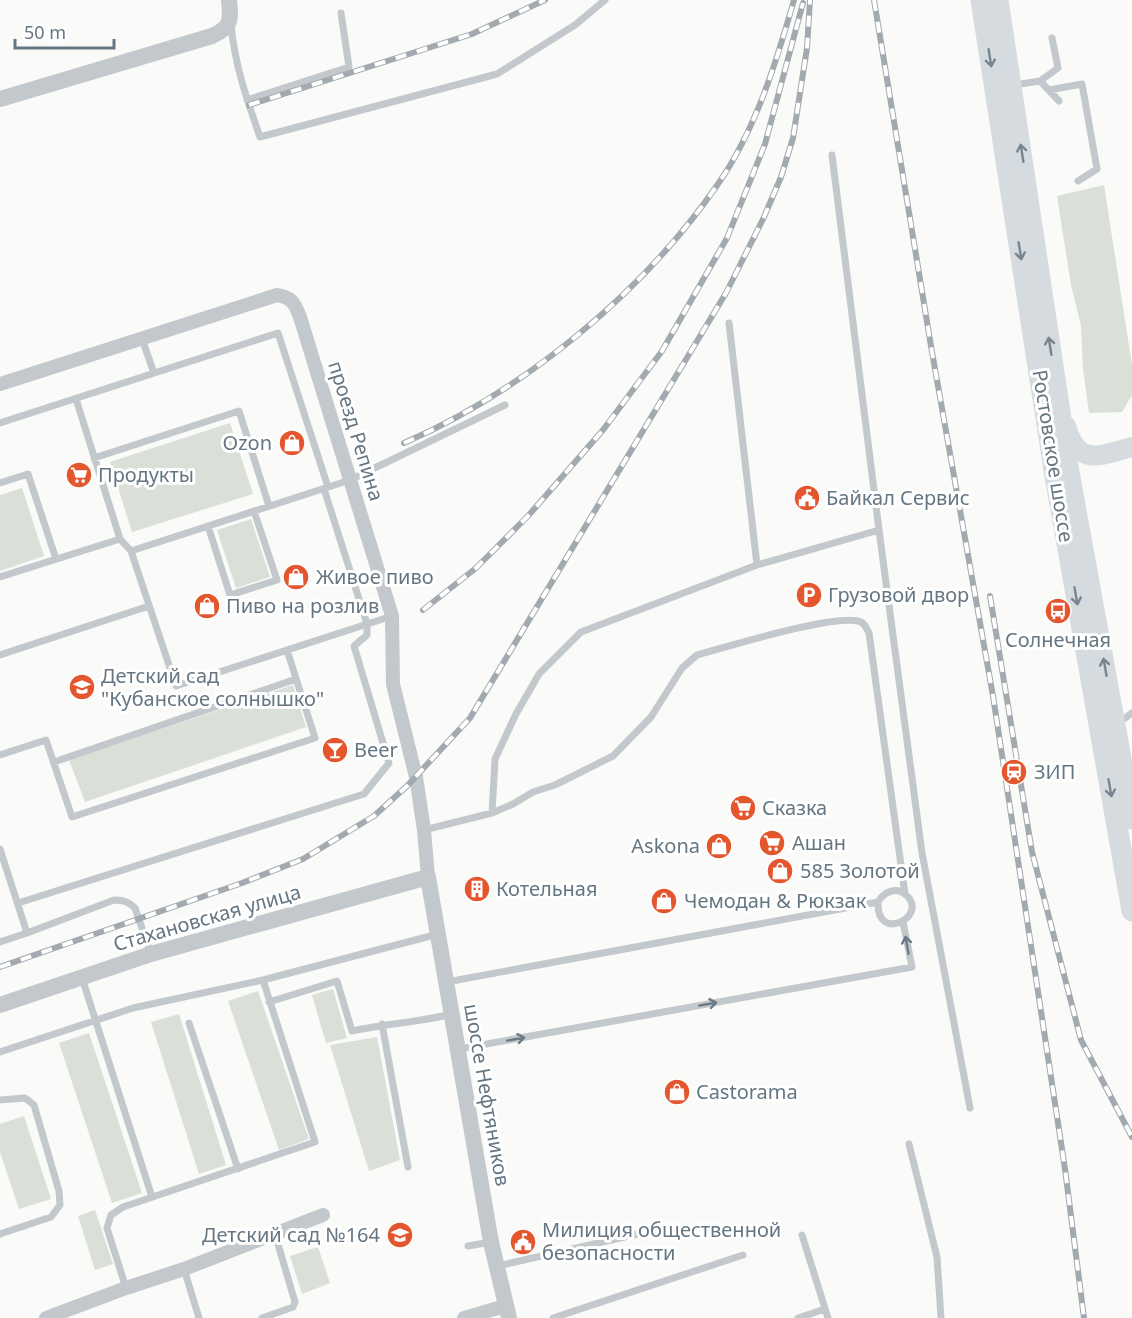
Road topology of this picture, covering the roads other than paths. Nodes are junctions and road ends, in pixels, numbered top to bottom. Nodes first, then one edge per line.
1 (229, 0) edge
2 (605, 0) edge
3 (981, 0) edge
4 (999, 0) edge
5 (341, 13) dead end
6 (231, 18) junction
7 (1052, 38) dead end
8 (1040, 81) junction
9 (1011, 85) junction
10 (1049, 90) junction
11 (0, 99) edge
12 (247, 100) junction
13 (1059, 101) dead end
14 (832, 155) dead end
15 (1078, 181) dead end
16 (729, 323) dead end
17 (142, 338) junction
18 (154, 373) junction
19 (0, 384) edge
20 (76, 399) junction
21 (1059, 404) junction
22 (505, 405) dead end
23 (0, 423) edge
24 (1132, 447) edge
25 (1132, 454) edge
26 (94, 458) junction
27 (1062, 474) junction
28 (350, 480) junction
29 (0, 483) edge
30 (326, 488) junction
31 (269, 506) junction
32 (254, 511) junction
33 (208, 526) junction
34 (879, 530) junction
35 (120, 539) junction
36 (131, 551) junction
37 (56, 559) junction
38 (758, 565) junction
39 (0, 577) edge
40 (149, 606) junction
41 (392, 616) junction
42 (367, 624) junction
43 (287, 650) junction
44 (0, 655) edge
45 (296, 680) junction
46 (1124, 719) edge
47 (0, 755) edge
48 (54, 762) junction
49 (492, 813) junction
50 (1132, 819) edge
51 (424, 830) junction
52 (0, 849) edge
53 (428, 877) junction
54 (905, 894) junction
55 (878, 902) junction
56 (18, 903) junction
57 (1132, 911) edge
58 (903, 922) junction
59 (27, 933) junction
60 (438, 934) junction
61 (0, 942) edge
62 (151, 954) junction
63 (82, 978) junction
64 (263, 981) junction
65 (447, 982) junction
66 (269, 1002) junction
67 (0, 1005) edge
68 (453, 1013) junction
69 (96, 1020) junction
70 (189, 1023) dead end
71 (382, 1024) junction
72 (459, 1049) junction
73 (0, 1052) edge
74 (0, 1100) edge
75 (970, 1107) dead end
76 (909, 1144) dead end
77 (408, 1167) dead end
78 (238, 1169) junction
79 (152, 1197) junction
80 (324, 1215) dead end
81 (655, 1230) dead end
82 (0, 1234) edge
83 (275, 1234) junction
84 (802, 1235) dead end
85 (491, 1242) junction
86 (468, 1246) dead end
87 (743, 1255) dead end
88 (496, 1266) junction
89 (184, 1269) junction
90 (126, 1288) junction
91 (825, 1309) junction
92 (507, 1312) edge
93 (46, 1318) edge
94 (199, 1318) edge
95 (262, 1318) edge
96 (465, 1318) edge
97 (553, 1318) edge
98 (798, 1318) edge
99 (828, 1318) edge
100 (941, 1318) edge

1 - 6 street
2 - 12 lane
3 -> 27 main road, Ростовское шоссе
4 - 9 main road, Ростовское шоссе
5 - 12 lane
6 - 11 street
6 - 12 lane
7 - 8 lane
8 - 9 lane
8 - 10 lane
21 -> 9 main road, Ростовское шоссе
10 - 13 lane
10 - 15 lane
14 - 34 lane
16 - 38 lane
17 - 18 lane
17 - 19 street, проезд Репина
17 - 28 street, проезд Репина
18 - 20 lane
18 - 30 lane
20 - 23 lane
20 - 26 lane
21 - 24 main road
21 - 27 main road, Ростовское шоссе
22 - 28 lane
25 - 27 main road
26 - 31 lane
26 - 35 lane
46 -> 27 main road, Ростовское шоссе
27 -> 57 main road, Ростовское шоссе
28 - 30 lane
28 - 41 street, проезд Репина
29 - 37 lane
30 - 31 lane
30 - 42 lane
31 - 32 lane
32 - 33 lane
32 - 33 lane
33 - 36 lane
34 - 38 lane
34 - 75 lane
35 - 36 lane
35 - 37 lane
36 - 40 lane
37 - 39 lane
38 - 49 lane
40 - 43 lane
40 - 44 lane
41 - 42 lane
41 - 51 street, проезд Репина
42 - 43 lane
42 - 56 lane
43 - 45 lane
45 - 48 lane
45 - 48 lane
46 - 50 main road, Ростовское шоссе
47 - 48 lane
49 - 51 lane
49 - 54 lane
51 - 53 street, проезд Репина
52 - 56 lane
53 - 60 street, шоссе Нефтяников
53 - 62 street, Стахановская улица
54 - 55 lane
54 - 58 lane
55 - 58 lane
55 - 65 lane
56 - 59 lane
72 -> 58 lane
59 - 61 lane
59 - 62 lane
60 - 64 lane
60 - 65 street, шоссе Нефтяников
62 - 63 street, Стахановская улица
63 - 67 street, Стахановская улица
63 - 69 lane
64 - 66 lane
64 - 69 lane
65 - 68 street, шоссе Нефтяников
66 - 71 lane
66 - 78 lane
68 - 71 lane
68 - 72 street, шоссе Нефтяников
69 - 73 lane
69 - 79 lane
70 - 78 lane
71 - 77 lane
72 - 85 street, шоссе Нефтяников
74 - 82 lane
76 - 100 lane
78 - 79 lane
79 - 90 lane
80 - 83 street
81 - 88 lane
83 - 89 street
83 - 95 lane
84 - 91 lane
85 - 86 lane
85 - 88 street, шоссе Нефтяников
87 - 97 lane
88 - 92 street, шоссе Нефтяников
89 - 90 street
89 - 94 lane
90 - 93 street
91 - 98 lane
91 - 99 lane
92 - 96 street

